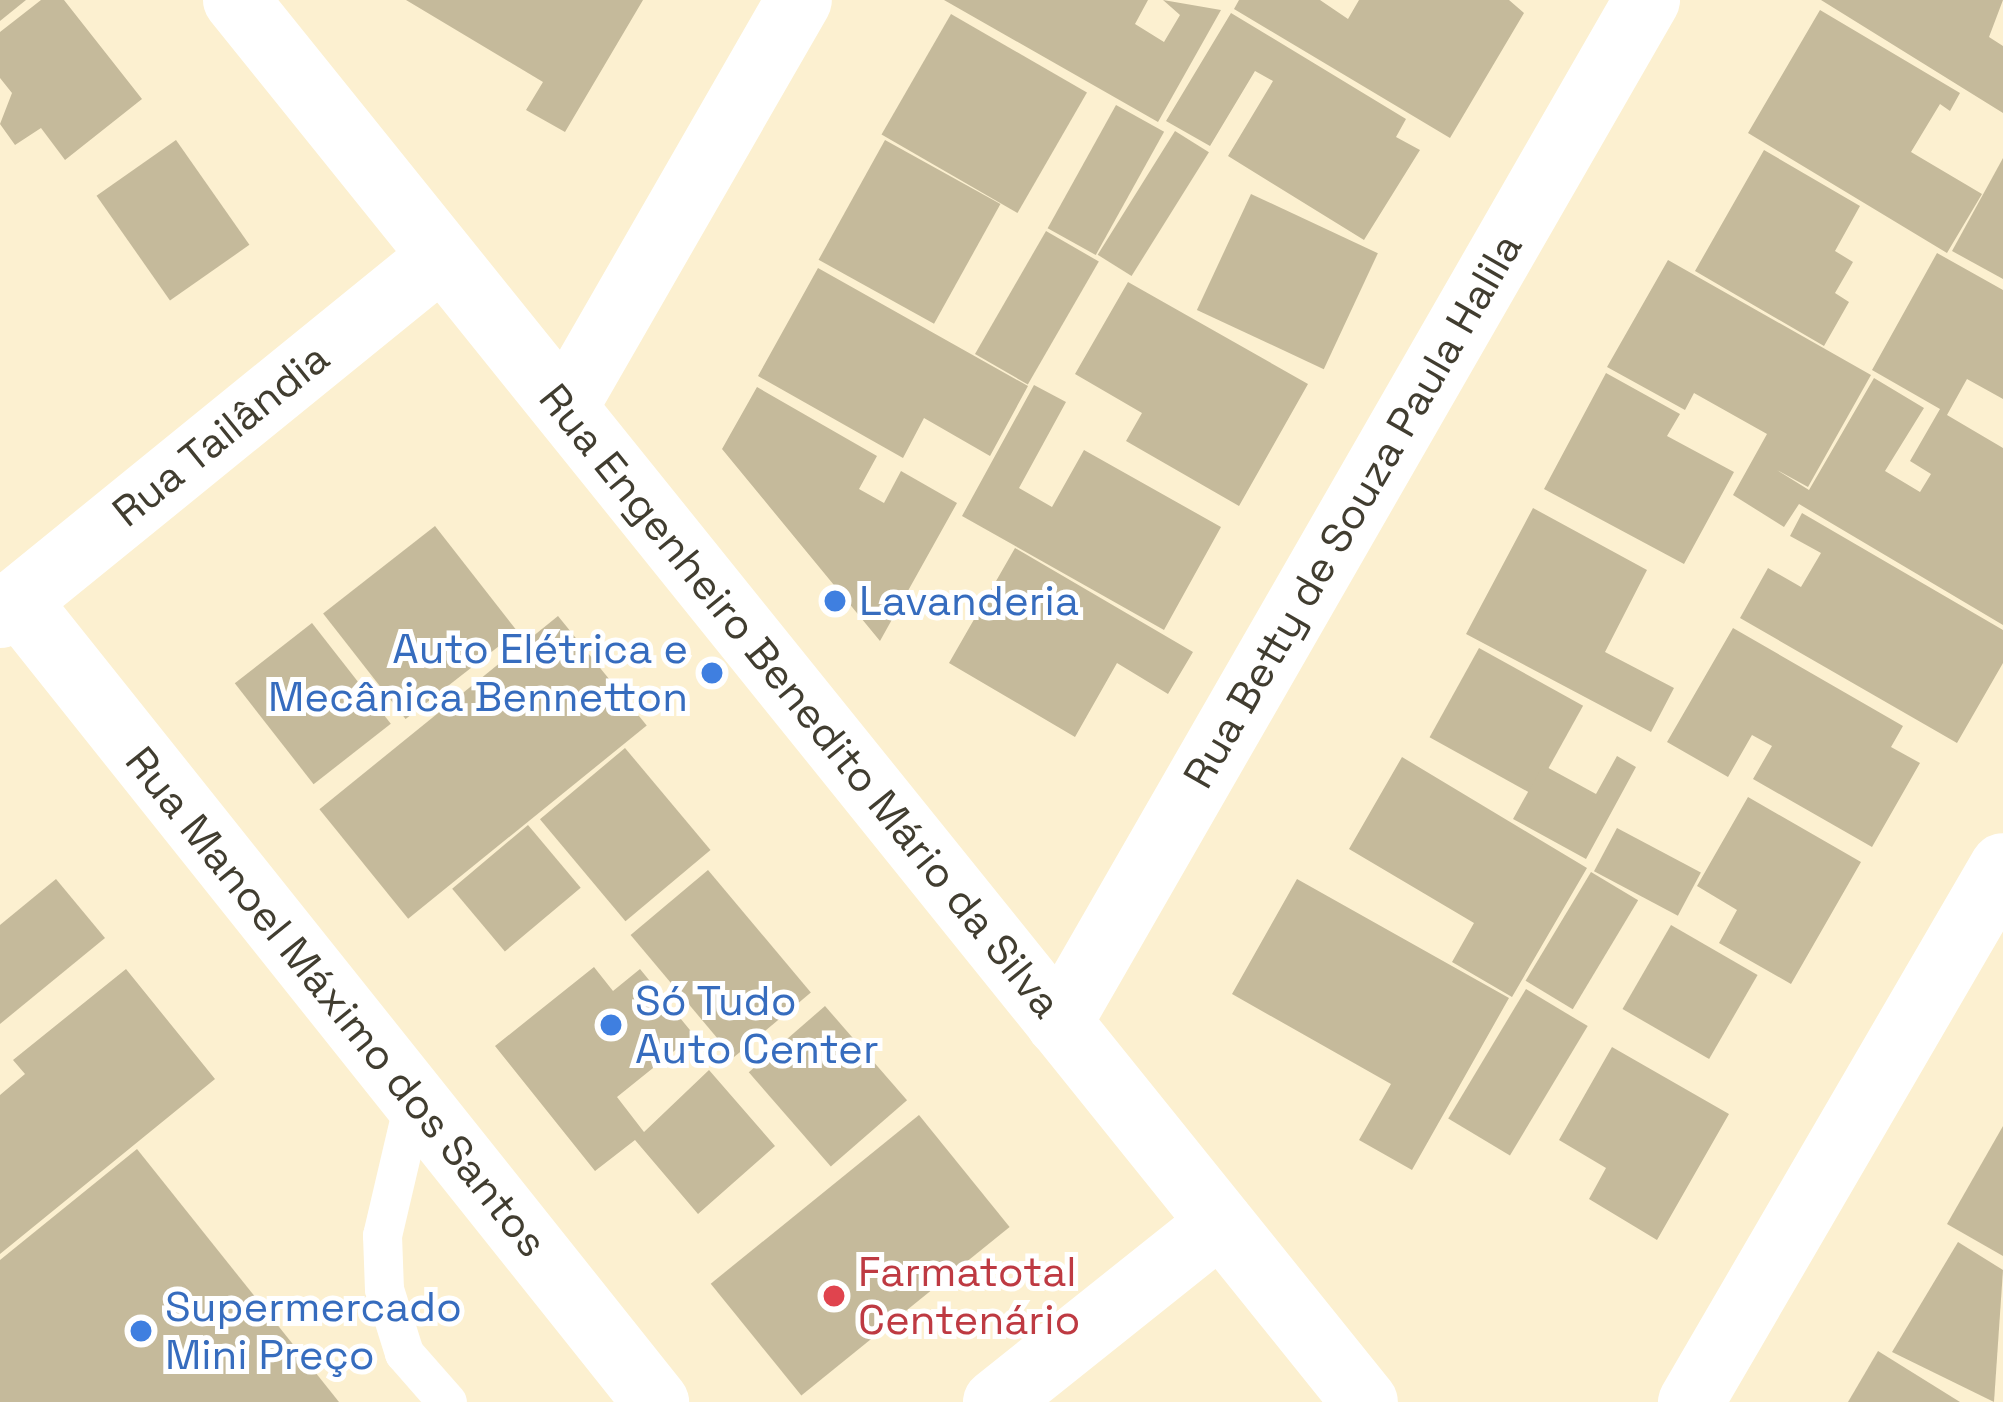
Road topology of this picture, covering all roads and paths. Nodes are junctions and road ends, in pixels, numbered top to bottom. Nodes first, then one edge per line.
1 (236, 0) edge
2 (799, 0) edge
3 (1647, 0) edge
4 (442, 256) junction
5 (565, 407) junction
6 (9, 608) edge
7 (2003, 866) edge
8 (1059, 1023) junction
9 (414, 1100) junction
10 (1220, 1223) junction
11 (447, 1402) edge
12 (656, 1402) edge
13 (996, 1402) edge
14 (1365, 1402) edge
15 (1691, 1402) edge

1 - 4 street, Rua Engenheiro Benedito Mário da Silva
2 - 5 street
3 - 8 street, Rua Betty de Souza Paula Halila
4 - 5 street, Rua Engenheiro Benedito Mário da Silva
4 - 6 street, Rua Tailândia
5 - 8 street, Rua Engenheiro Benedito Mário da Silva
6 - 9 street, Rua Manoel Máximo dos Santos
7 - 15 street
8 - 10 street, Rua Engenheiro Benedito Mário da Silva
9 - 11 lane
9 - 12 street, Rua Manoel Máximo dos Santos
10 - 13 street
10 - 14 street, Rua Engenheiro Benedito Mário da Silva

